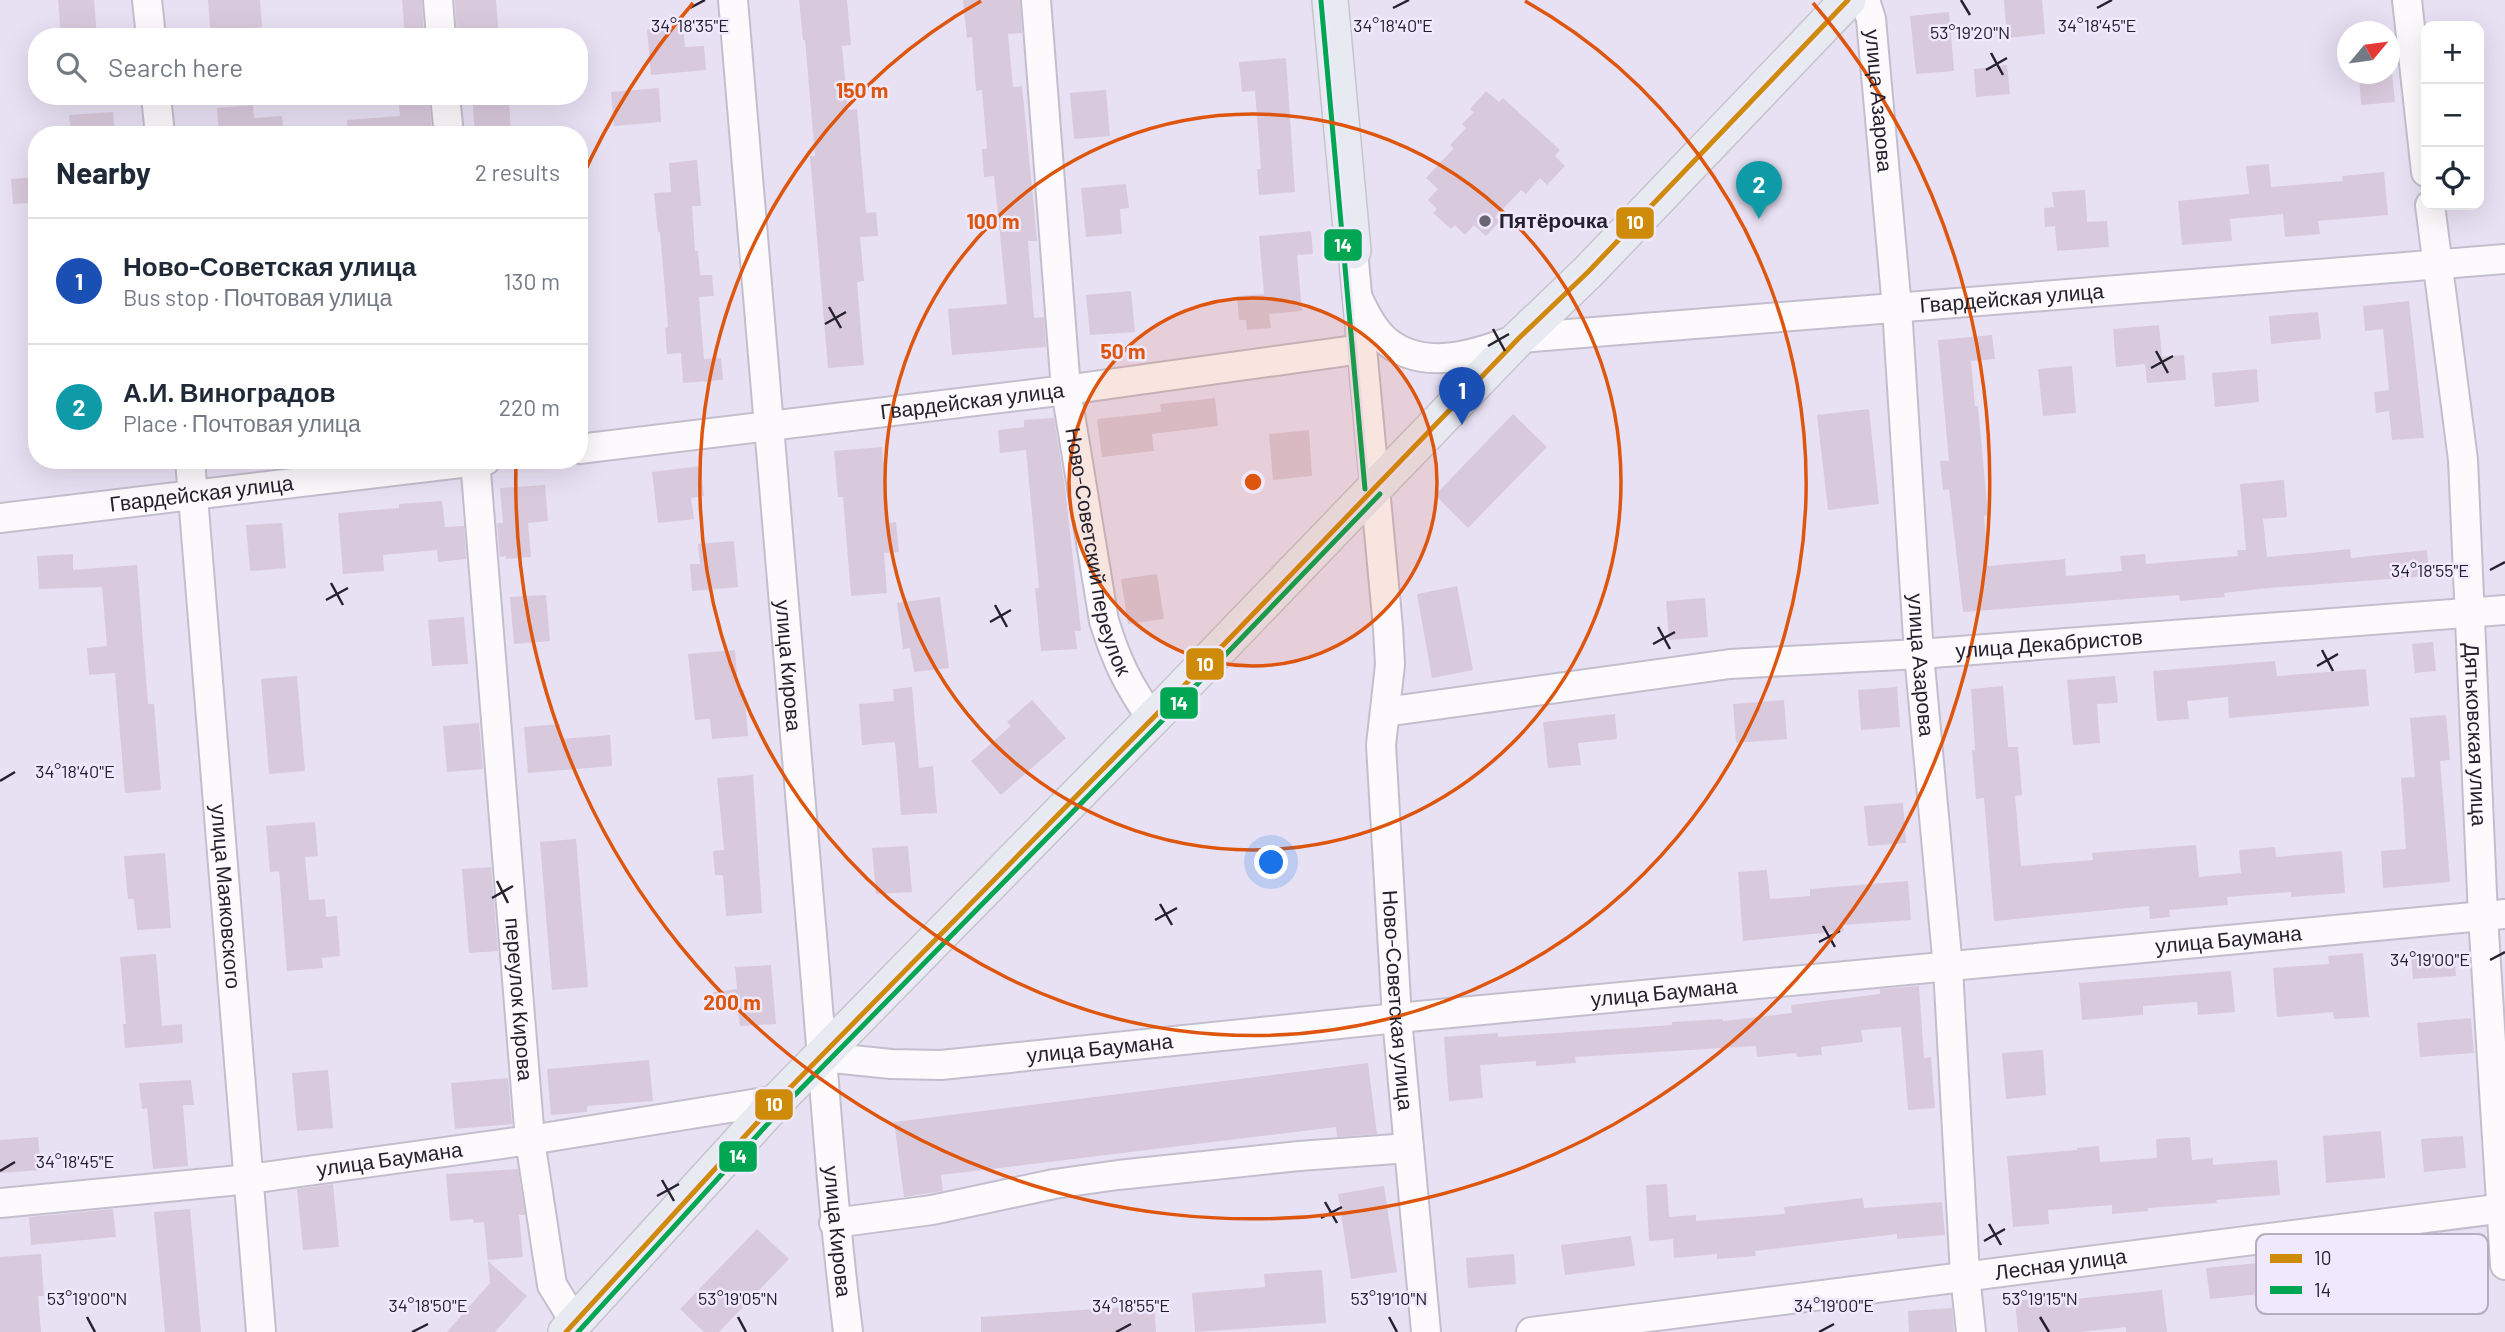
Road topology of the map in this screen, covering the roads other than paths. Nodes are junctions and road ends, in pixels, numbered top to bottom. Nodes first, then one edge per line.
1 (147, 0) edge
2 (438, 0) edge
3 (733, 0) edge
4 (1036, 0) edge
5 (1330, 0) edge
6 (1848, 0) edge
7 (1865, 0) edge
8 (2407, 0) edge
9 (150, 28) edge
10 (440, 28) edge
11 (157, 105) edge
12 (446, 105) edge
13 (159, 126) edge
14 (448, 126) edge
15 (2423, 147) edge
16 (2431, 210) edge
17 (1353, 251) joint
18 (2505, 260) edge
19 (2437, 264) junction
20 (1357, 296) junction
21 (1896, 308) junction
22 (1519, 338) junction
23 (1362, 349) junction
24 (1066, 390) junction
25 (766, 428) junction
26 (588, 448) edge
27 (191, 469) edge
28 (412, 469) edge
29 (480, 469) edge
30 (1374, 488) junction
31 (193, 495) junction
32 (0, 518) edge
33 (2505, 611) edge
34 (2471, 613) junction
35 (1919, 654) junction
36 (1385, 712) junction
37 (1152, 719) junction
38 (2494, 915) edge
39 (1948, 968) junction
40 (1397, 1018) junction
41 (823, 1057) junction
42 (778, 1100) junction
43 (530, 1140) junction
44 (1409, 1148) junction
45 (250, 1179) junction
46 (0, 1203) edge
47 (2503, 1208) edge
48 (834, 1223) junction
49 (2294, 1234) edge
50 (2256, 1239) edge
51 (2505, 1265) edge
52 (1965, 1275) junction
53 (570, 1327) edge
54 (261, 1332) edge
55 (848, 1332) edge
56 (1426, 1332) edge
57 (1531, 1332) edge
58 (1971, 1332) edge

1 - 9 street
2 - 10 street
3 - 25 street, улица Кирова
4 - 24 street, Ново-Советский переулок
5 - 17 main road, Ново-Советская улица
6 - 22 main road
7 - 21 street, улица Азарова
8 - 15 street
11 - 13 street
12 - 14 street
16 - 19 street, Дятьковская улица
17 - 20 street, Ново-Советская улица
18 - 19 street, Гвардейская улица
19 - 21 street, Гвардейская улица
19 - 34 street, Дятьковская улица
20 - 22 street, Гвардейская улица
20 - 23 street, Ново-Советская улица
21 - 22 street, Гвардейская улица
21 - 35 street, улица Азарова
22 - 30 main road
23 - 24 street, Гвардейская улица
23 - 30 street, Ново-Советская улица
24 - 25 street, Гвардейская улица
24 - 37 street, Ново-Советский переулок
25 - 26 street, Гвардейская улица
25 - 41 street, улица Кирова
27 - 31 street, улица Маяковского
28 - 31 street, Гвардейская улица
29 - 43 street, переулок Кирова
30 - 36 street, Ново-Советская улица
30 - 37 main road
31 - 32 street, Гвардейская улица
31 - 45 street, улица Маяковского
33 - 34 street, улица Декабристов
34 - 35 street, улица Декабристов
34 - 38 street, Дятьковская улица
35 - 36 street, улица Декабристов
35 - 39 street, улица Азарова
36 - 40 street, Ново-Советская улица
37 - 41 main road
38 - 39 street, улица Баумана
38 - 47 street, Дятьковская улица
39 - 40 street, улица Баумана
39 - 52 street, улица Азарова
40 - 41 street, улица Баумана
40 - 44 street, Ново-Советская улица
41 - 42 main road
41 - 48 street, улица Кирова
42 - 43 street, улица Баумана
42 - 53 main road
43 - 45 street, улица Баумана
43 - 53 street, переулок Кирова
44 - 48 street
44 - 56 street, Ново-Советская улица
45 - 46 street, улица Баумана
45 - 54 street, улица Маяковского
47 - 49 street, Лесная улица
47 - 51 street, Дятьковская улица
48 - 55 street, улица Кирова
50 - 52 street, Лесная улица
52 - 57 street, Лесная улица
52 - 58 street, улица Азарова

